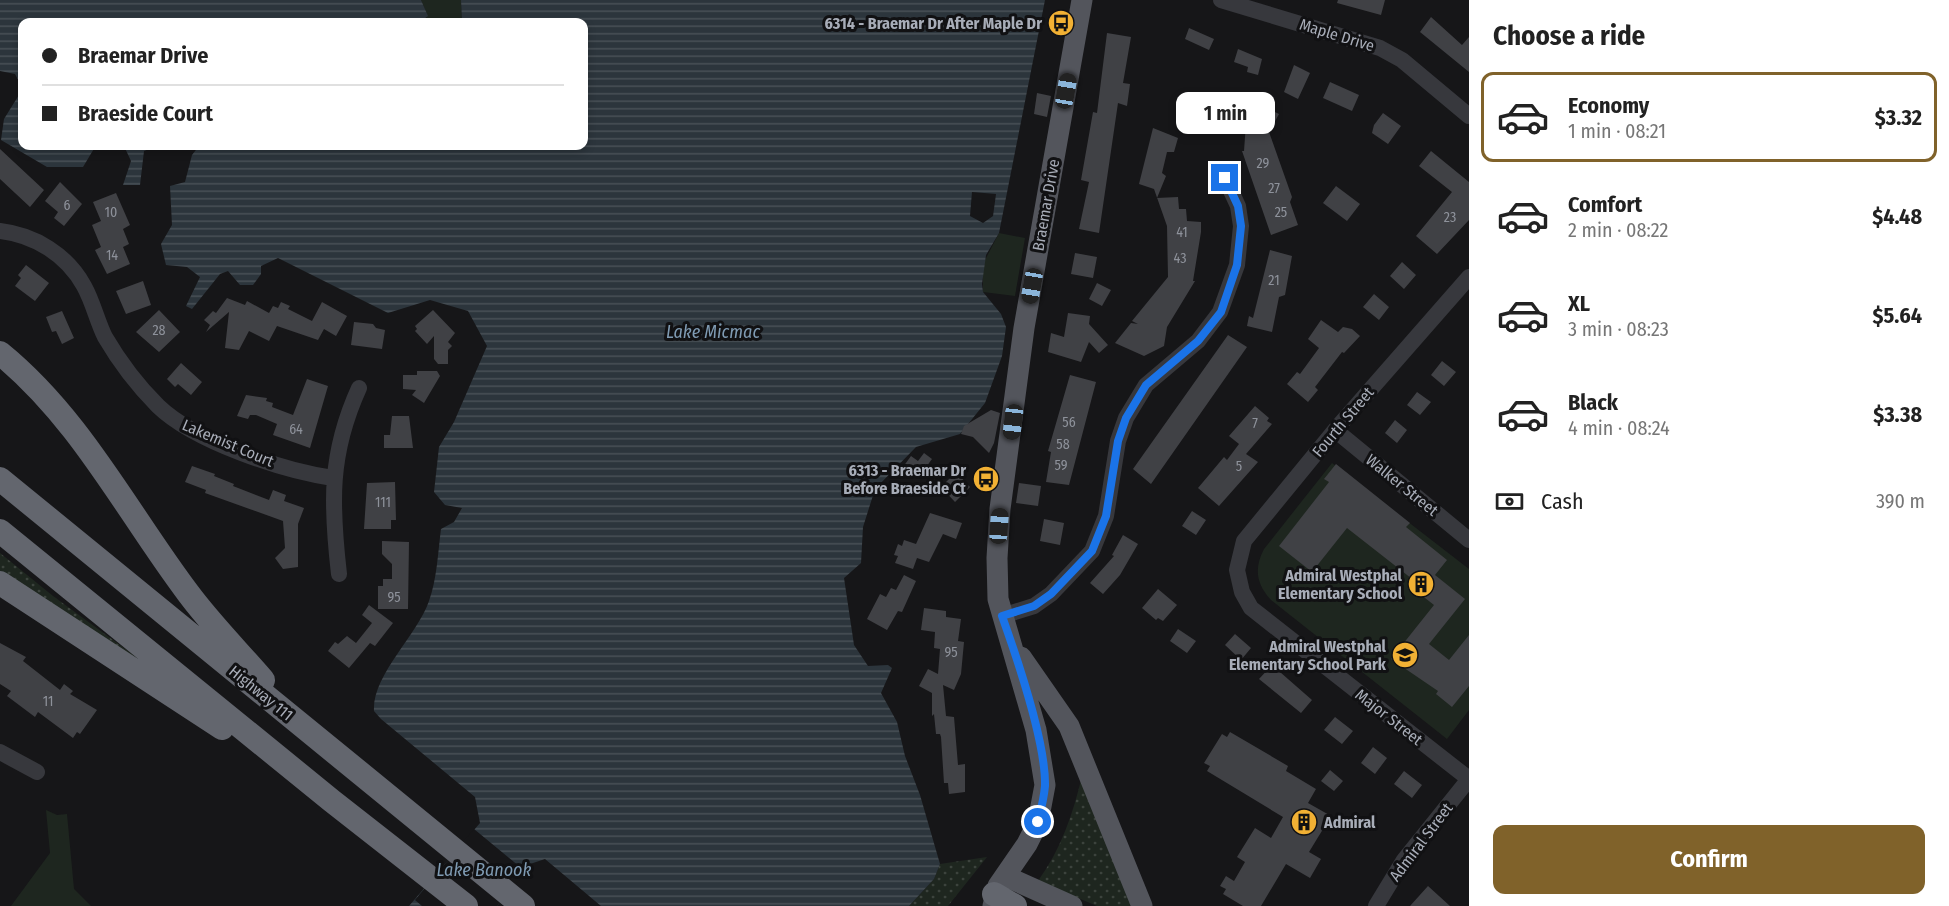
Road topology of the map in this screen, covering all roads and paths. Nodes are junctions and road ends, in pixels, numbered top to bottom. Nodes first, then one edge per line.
1 (1082, 0) edge
2 (1221, 0) edge
3 (1469, 116) edge
4 (1225, 178) dead end
5 (0, 231) edge
6 (1469, 277) edge
7 (0, 353) edge
8 (359, 388) dead end
9 (1335, 430) junction
10 (333, 478) junction
11 (0, 479) edge
12 (0, 531) edge
13 (1469, 540) edge
14 (339, 574) dead end
15 (1238, 577) joint
16 (0, 583) edge
17 (1002, 616) junction
18 (1011, 642) junction
19 (305, 729) junction
20 (0, 752) edge
21 (38, 772) dead end
22 (1469, 779) edge
23 (332, 801) junction
24 (996, 898) edge
25 (515, 900) edge
26 (466, 906) edge
27 (1072, 906) edge
28 (1142, 906) edge
29 (1376, 906) edge

1 - 17 main road, Braemar Drive
2 - 3 street, Maple Drive
4 - 17 street
5 - 10 street, Lakemist Court
6 - 9 street, Fourth Street
7 - 19 highway
8 - 10 street
9 - 13 street, Walker Street
9 - 15 street, Fourth Street
10 - 14 street
11 - 19 highway, Highway 111
12 - 23 highway
15 - 22 street, Major Street
16 - 23 highway
17 - 18 main road, Braemar Drive
18 - 24 main road, Braemar Drive
18 - 28 main road
19 - 25 highway, Highway 111
20 - 21 street
22 - 29 street, Admiral Street
23 - 26 highway
24 - 27 main road

